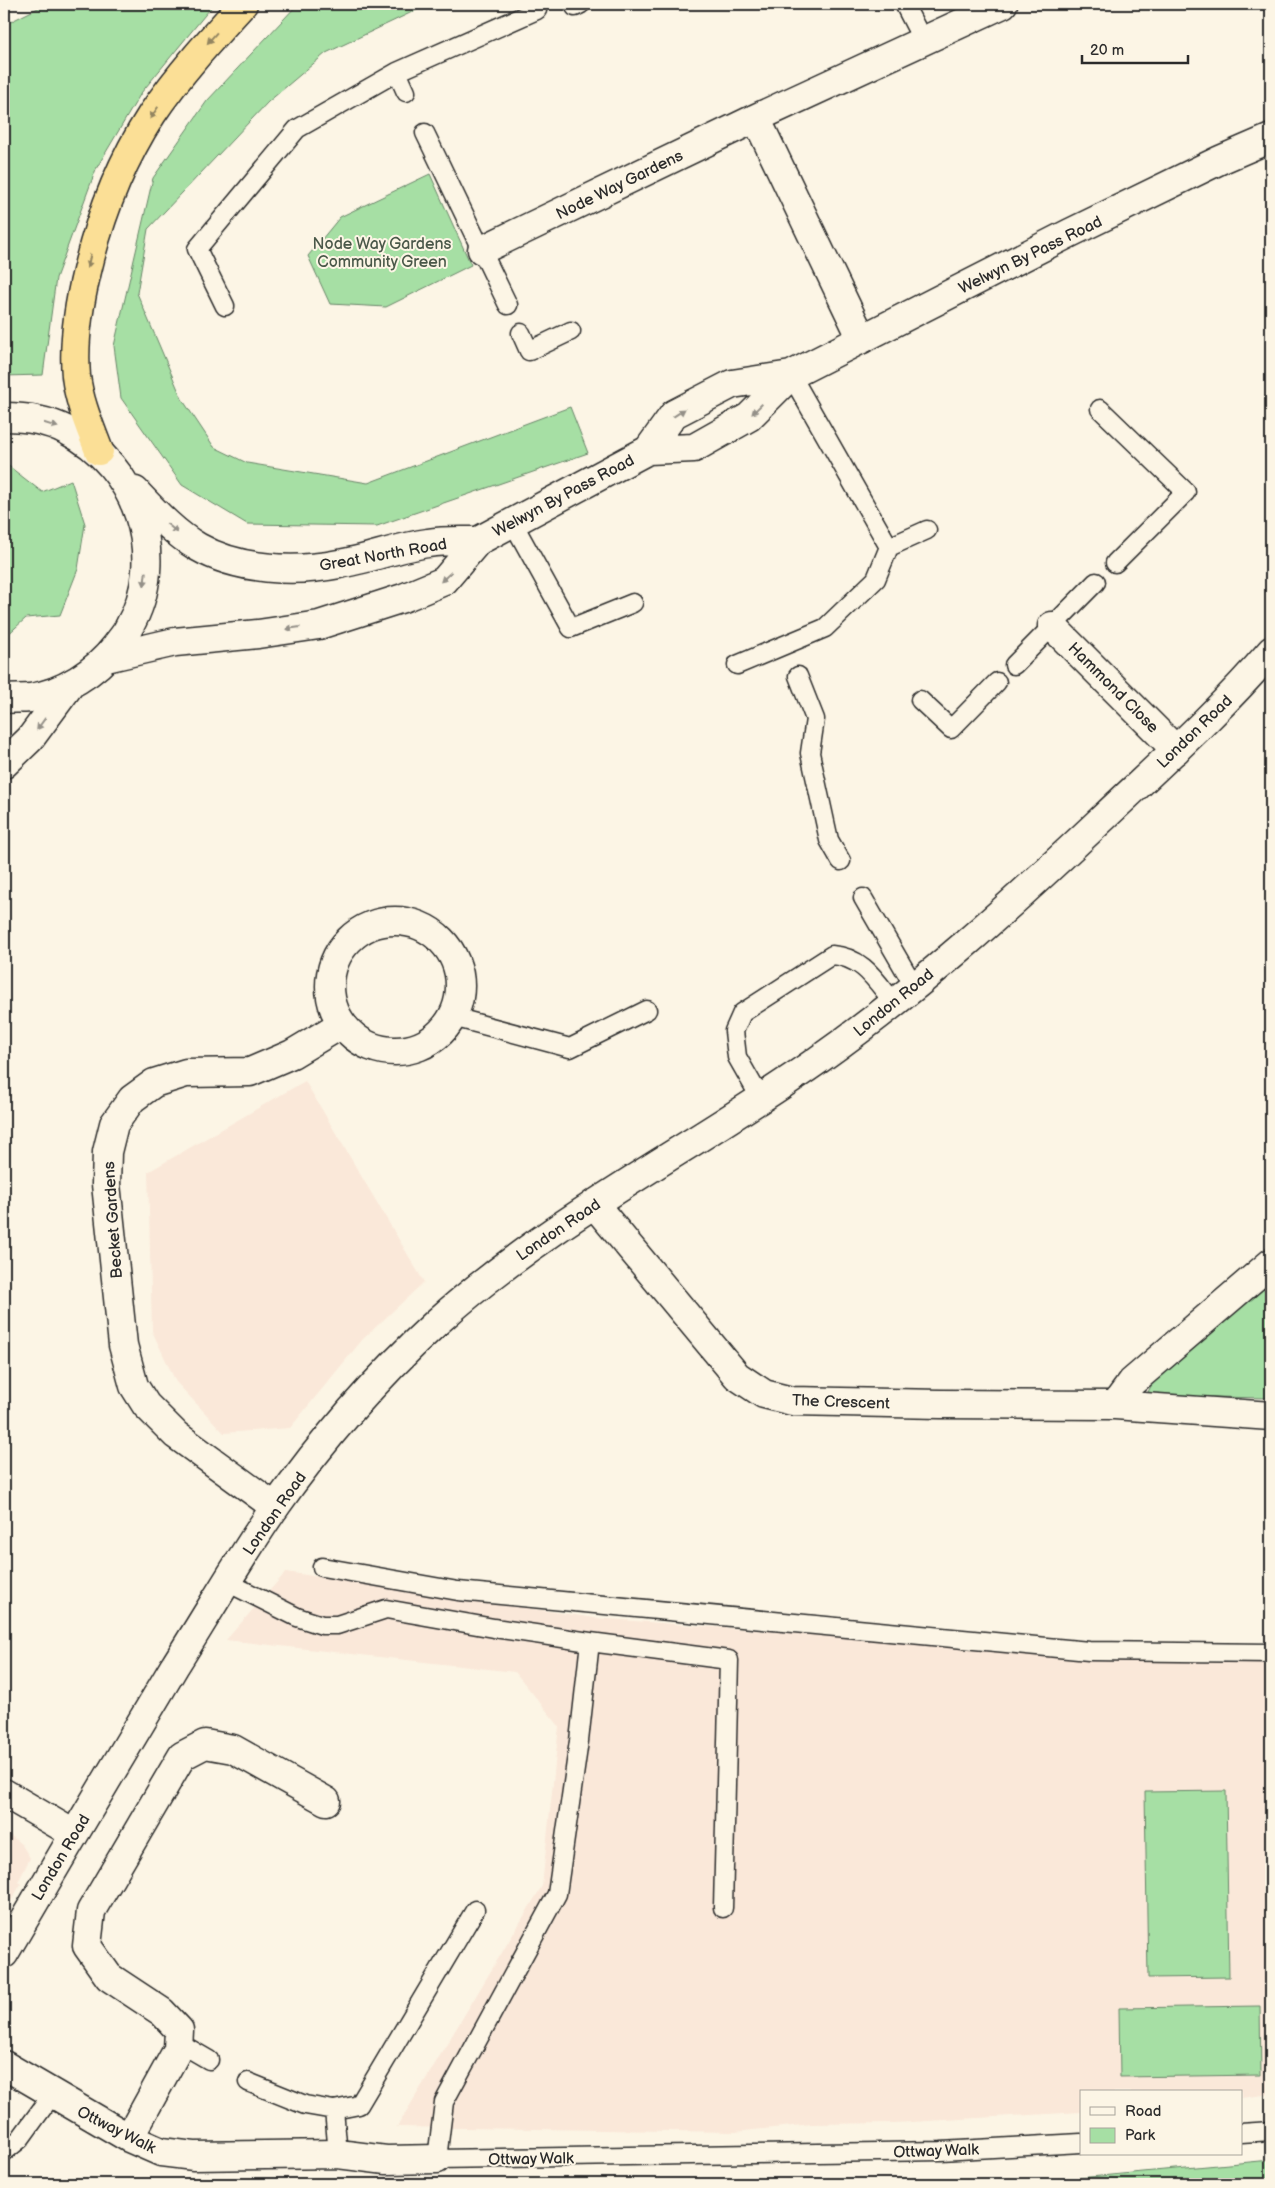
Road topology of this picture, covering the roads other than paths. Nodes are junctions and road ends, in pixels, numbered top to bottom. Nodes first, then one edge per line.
1 (244, 4) edge
2 (904, 4) edge
3 (1003, 4) edge
4 (537, 10) dead end
5 (923, 41) junction
6 (397, 72) junction
7 (406, 92) dead end
8 (756, 118) junction
9 (425, 134) dead end
10 (1271, 138) edge
11 (482, 250) junction
12 (508, 305) dead end
13 (225, 306) dead end
14 (571, 331) dead end
15 (521, 333) dead end
16 (862, 339) junction
17 (792, 375) junction
18 (1100, 409) dead end
19 (4, 417) edge
20 (648, 450) junction
21 (99, 452) junction
22 (125, 482) junction
23 (513, 523) junction
24 (927, 530) dead end
25 (478, 540) junction
26 (889, 547) junction
27 (1115, 563) dead end
28 (1096, 582) dead end
29 (633, 603) dead end
30 (1052, 626) junction
31 (1271, 651) edge
32 (106, 658) junction
33 (1014, 665) dead end
34 (737, 666) dead end
35 (798, 676) dead end
36 (997, 682) dead end
37 (70, 685) junction
38 (4, 698) edge
39 (920, 700) dead end
40 (1176, 750) junction
41 (4, 764) edge
42 (841, 861) dead end
43 (863, 898) dead end
44 (904, 995) junction
45 (647, 1010) dead end
46 (453, 1017) junction
47 (342, 1024) junction
48 (761, 1099) junction
49 (594, 1204) junction
50 (1271, 1263) edge
51 (1115, 1405) junction
52 (1271, 1416) edge
53 (275, 1507) junction
54 (322, 1567) dead end
55 (227, 1582) junction
56 (590, 1642) junction
57 (1271, 1652) edge
58 (4, 1793) edge
59 (326, 1801) dead end
60 (74, 1834) junction
61 (724, 1908) dead end
62 (475, 1910) dead end
63 (4, 1954) edge
64 (178, 2042) junction
65 (209, 2060) dead end
66 (4, 2065) edge
67 (248, 2082) dead end
68 (52, 2094) junction
69 (334, 2110) junction
70 (1271, 2131) edge
71 (1242, 2132) edge
72 (129, 2138) junction
73 (1080, 2142) edge
74 (4, 2152) edge
75 (338, 2154) junction
76 (438, 2159) junction

1 -> 21 highway
2 - 5 lane
3 - 5 street, Node Way Gardens
4 - 6 lane
5 - 8 street, Node Way Gardens
6 - 7 lane
6 - 13 lane
8 - 11 street, Node Way Gardens
8 - 16 street
9 - 11 lane
10 - 16 street, Welwyn By Pass Road
11 - 12 lane
14 - 15 lane
16 - 17 street, Welwyn By Pass Road
17 -> 20 street, Welwyn By Pass Road
20 -> 17 street, Welwyn By Pass Road
17 - 26 lane
18 - 27 lane
19 -> 21 street
20 - 23 street, Welwyn By Pass Road
21 - 22 street
22 -> 25 street, Great North Road
22 -> 32 street
23 - 25 street, Welwyn By Pass Road
23 - 29 lane
24 - 26 lane
25 -> 32 street, Great North Road
26 - 34 lane
28 - 30 lane
30 - 33 lane
30 - 40 street, Hammond Close
31 - 40 street, London Road
32 - 37 street
35 - 42 lane
36 - 39 lane
37 - 38 street
37 -> 41 street
40 - 44 street, London Road
43 - 44 lane
44 - 48 street, London Road
44 - 48 lane
45 - 46 lane
46 - 47 street
46 - 47 street
47 - 53 street, Becket Gardens
48 - 49 street, London Road
49 - 51 street, The Crescent
49 - 53 street, London Road
50 - 51 street
51 - 52 street, The Crescent
53 - 55 street, London Road
54 - 57 lane
55 - 56 lane
55 - 60 street, London Road
56 - 61 lane
56 - 76 lane
58 - 60 street
59 - 64 street
60 - 63 street, London Road
62 - 69 lane
64 - 65 lane
64 - 72 street
66 - 68 street, Ottway Walk
67 - 69 lane
68 - 72 street, Ottway Walk
68 - 74 lane
69 - 75 lane
70 - 71 lane
72 - 75 street, Ottway Walk
73 - 76 lane, Ottway Walk
75 - 76 street, Ottway Walk

